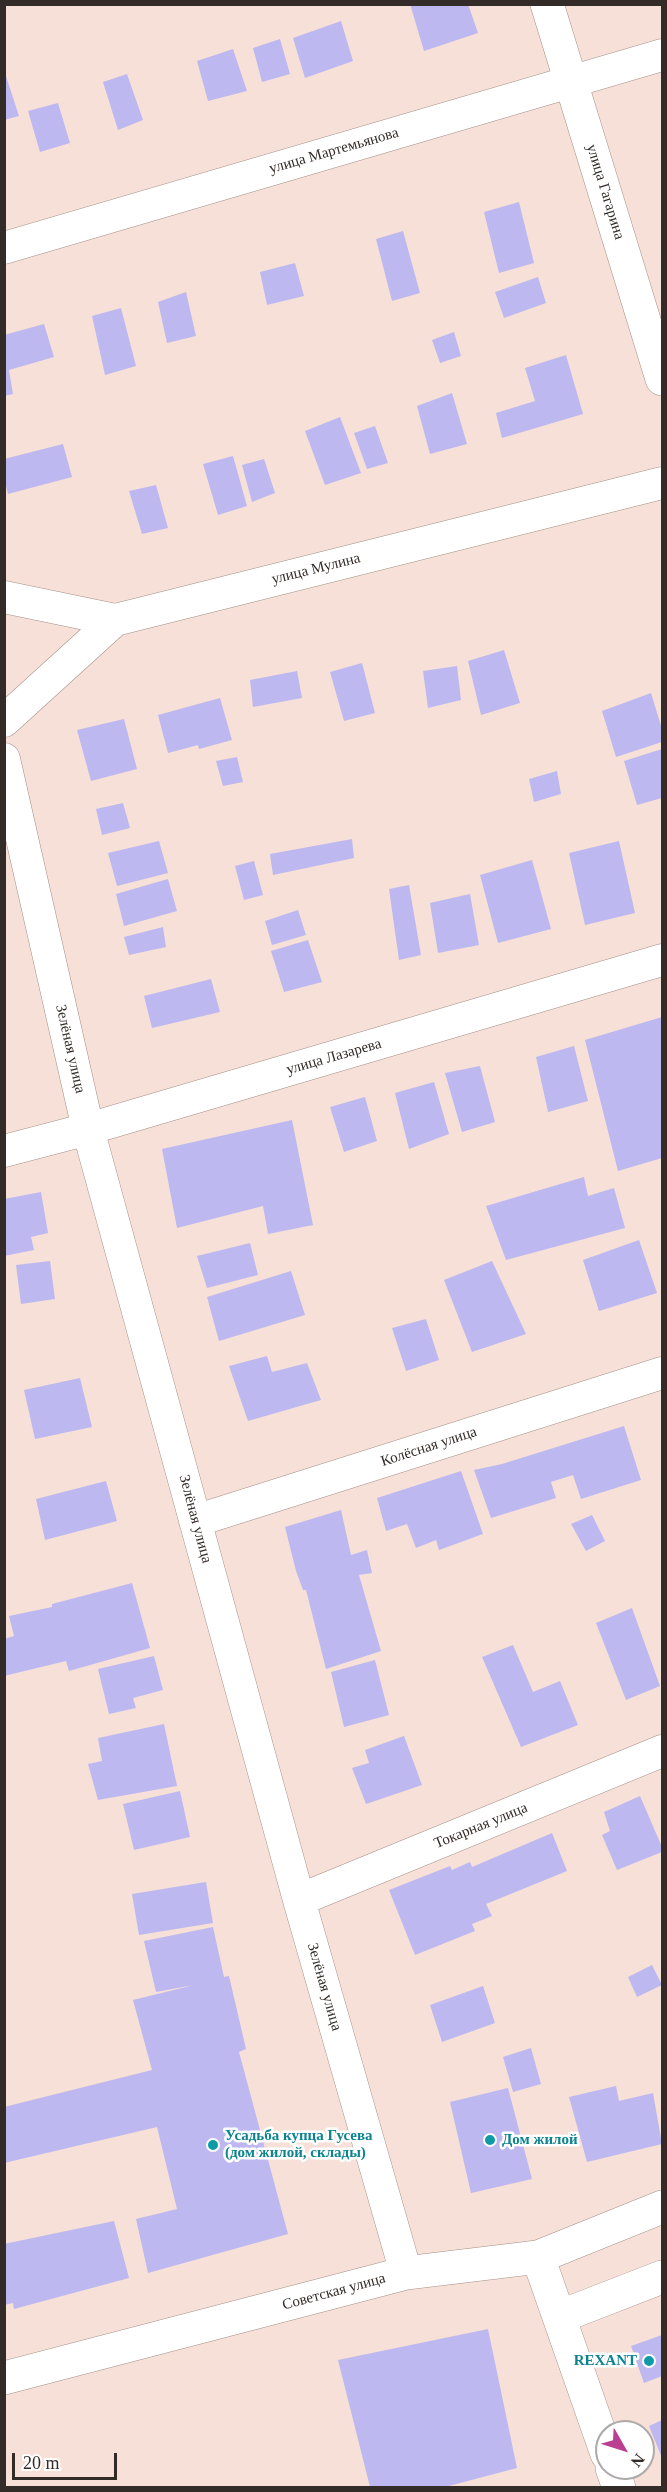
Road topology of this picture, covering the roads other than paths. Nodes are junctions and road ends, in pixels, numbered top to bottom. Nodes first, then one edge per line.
1 (547, 4) edge
2 (663, 55) edge
3 (572, 82) junction
4 (4, 248) edge
5 (663, 379) edge
6 (663, 483) edge
7 (4, 597) edge
8 (115, 620) junction
9 (4, 721) edge
10 (4, 759) edge
11 (663, 960) edge
12 (88, 1129) junction
13 (4, 1151) edge
14 (663, 1373) edge
15 (195, 1521) junction
16 (663, 1751) edge
17 (299, 1900) junction
18 (663, 2208) edge
19 (538, 2257) junction
20 (406, 2273) junction
21 (663, 2277) edge
22 (558, 2317) junction
23 (4, 2378) edge
24 (595, 2420) edge

1 - 3 street, улица Гагарина
2 - 3 street, улица Мартемьянова
3 - 4 street, улица Мартемьянова
3 - 5 street, улица Гагарина
6 - 8 street, улица Мулина
7 - 8 street
8 - 9 street, улица Мулина
10 - 12 street, Зелёная улица
11 - 12 street, улица Лазарева
12 - 13 street, улица Лазарева
12 - 15 street, Зелёная улица
14 - 15 street, Колёсная улица
15 - 17 street, Зелёная улица
16 - 17 street, Токарная улица
17 - 20 street, Зелёная улица
18 - 19 street, Советская улица
19 - 20 street, Советская улица
19 - 22 street
20 - 23 street, Советская улица
21 - 22 street
22 - 24 street

